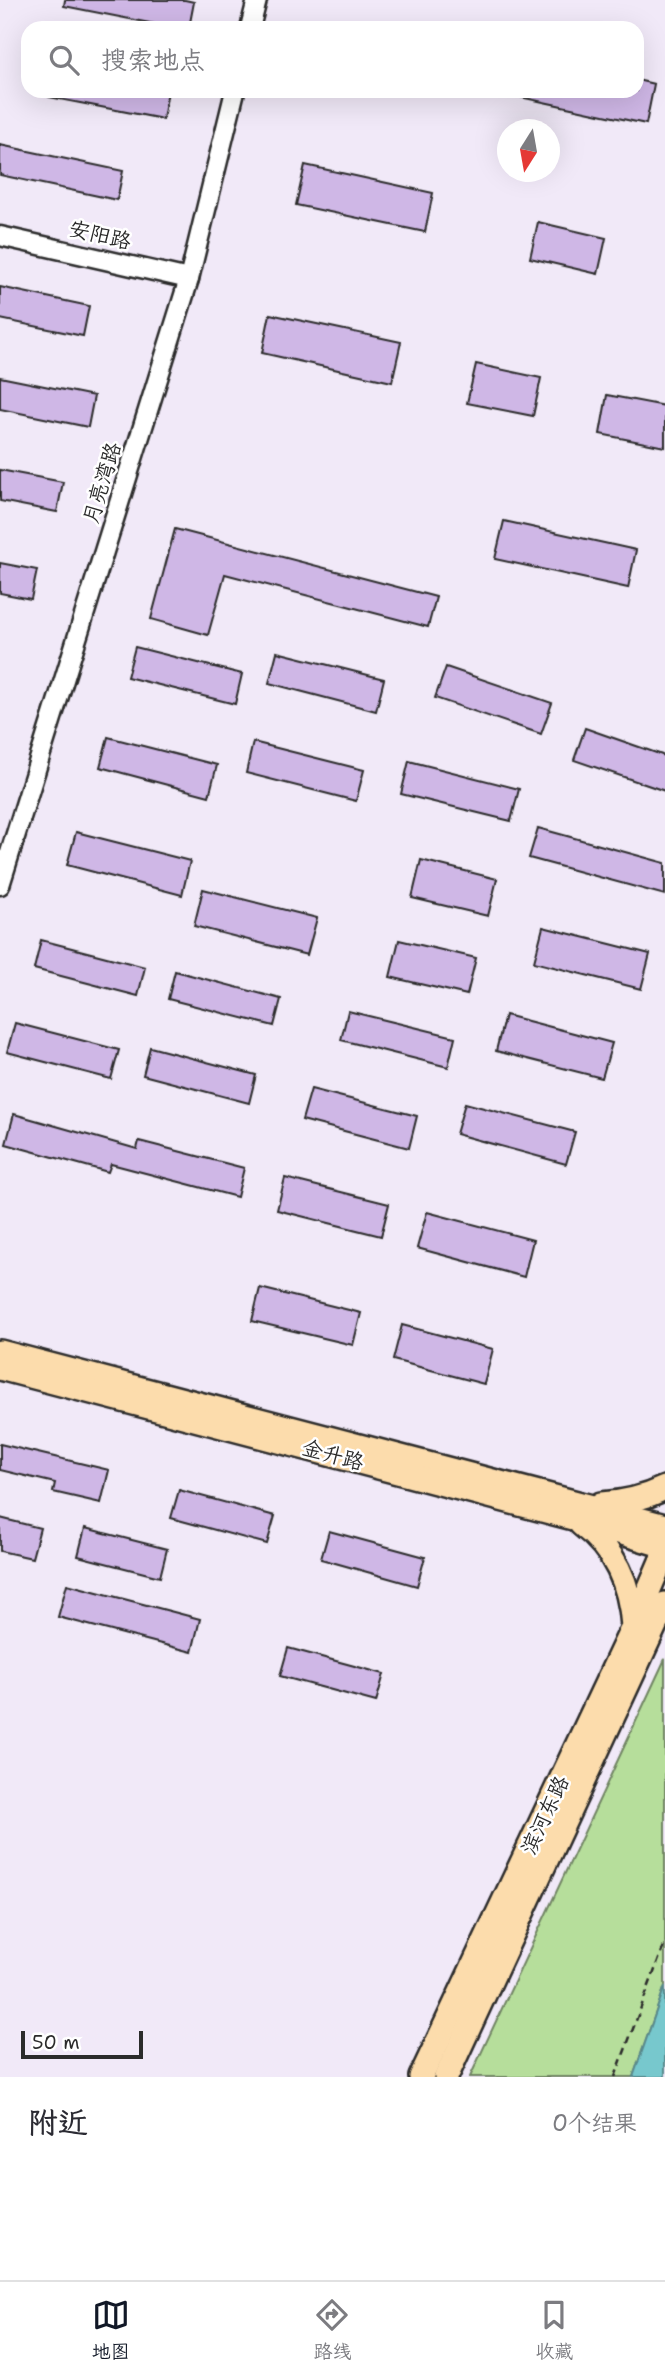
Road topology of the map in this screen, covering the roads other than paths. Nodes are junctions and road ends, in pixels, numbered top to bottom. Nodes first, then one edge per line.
1 (257, 0) edge
2 (252, 21) edge
3 (233, 98) edge
4 (0, 236) edge
5 (189, 279) junction
6 (0, 884) edge
7 (0, 1352) edge
8 (0, 1368) edge
9 (665, 1488) edge
10 (574, 1510) junction
11 (665, 1526) edge
12 (665, 1546) edge
13 (665, 1552) edge
14 (665, 1604) edge
15 (633, 1627) junction
16 (421, 2077) edge
17 (446, 2077) edge

1 - 2 street
3 - 5 street, 月亮湾路
4 - 5 street, 安阳路
5 - 6 street, 月亮湾路
7 - 10 main road, 金升路
8 - 10 main road, 金升路
9 - 10 main road
10 - 11 main road, 金升路
10 - 12 main road, 金升路
10 - 15 main road
13 - 15 main road, 滨河东路
14 - 17 main road, 滨河东路
15 - 16 main road, 滨河东路

